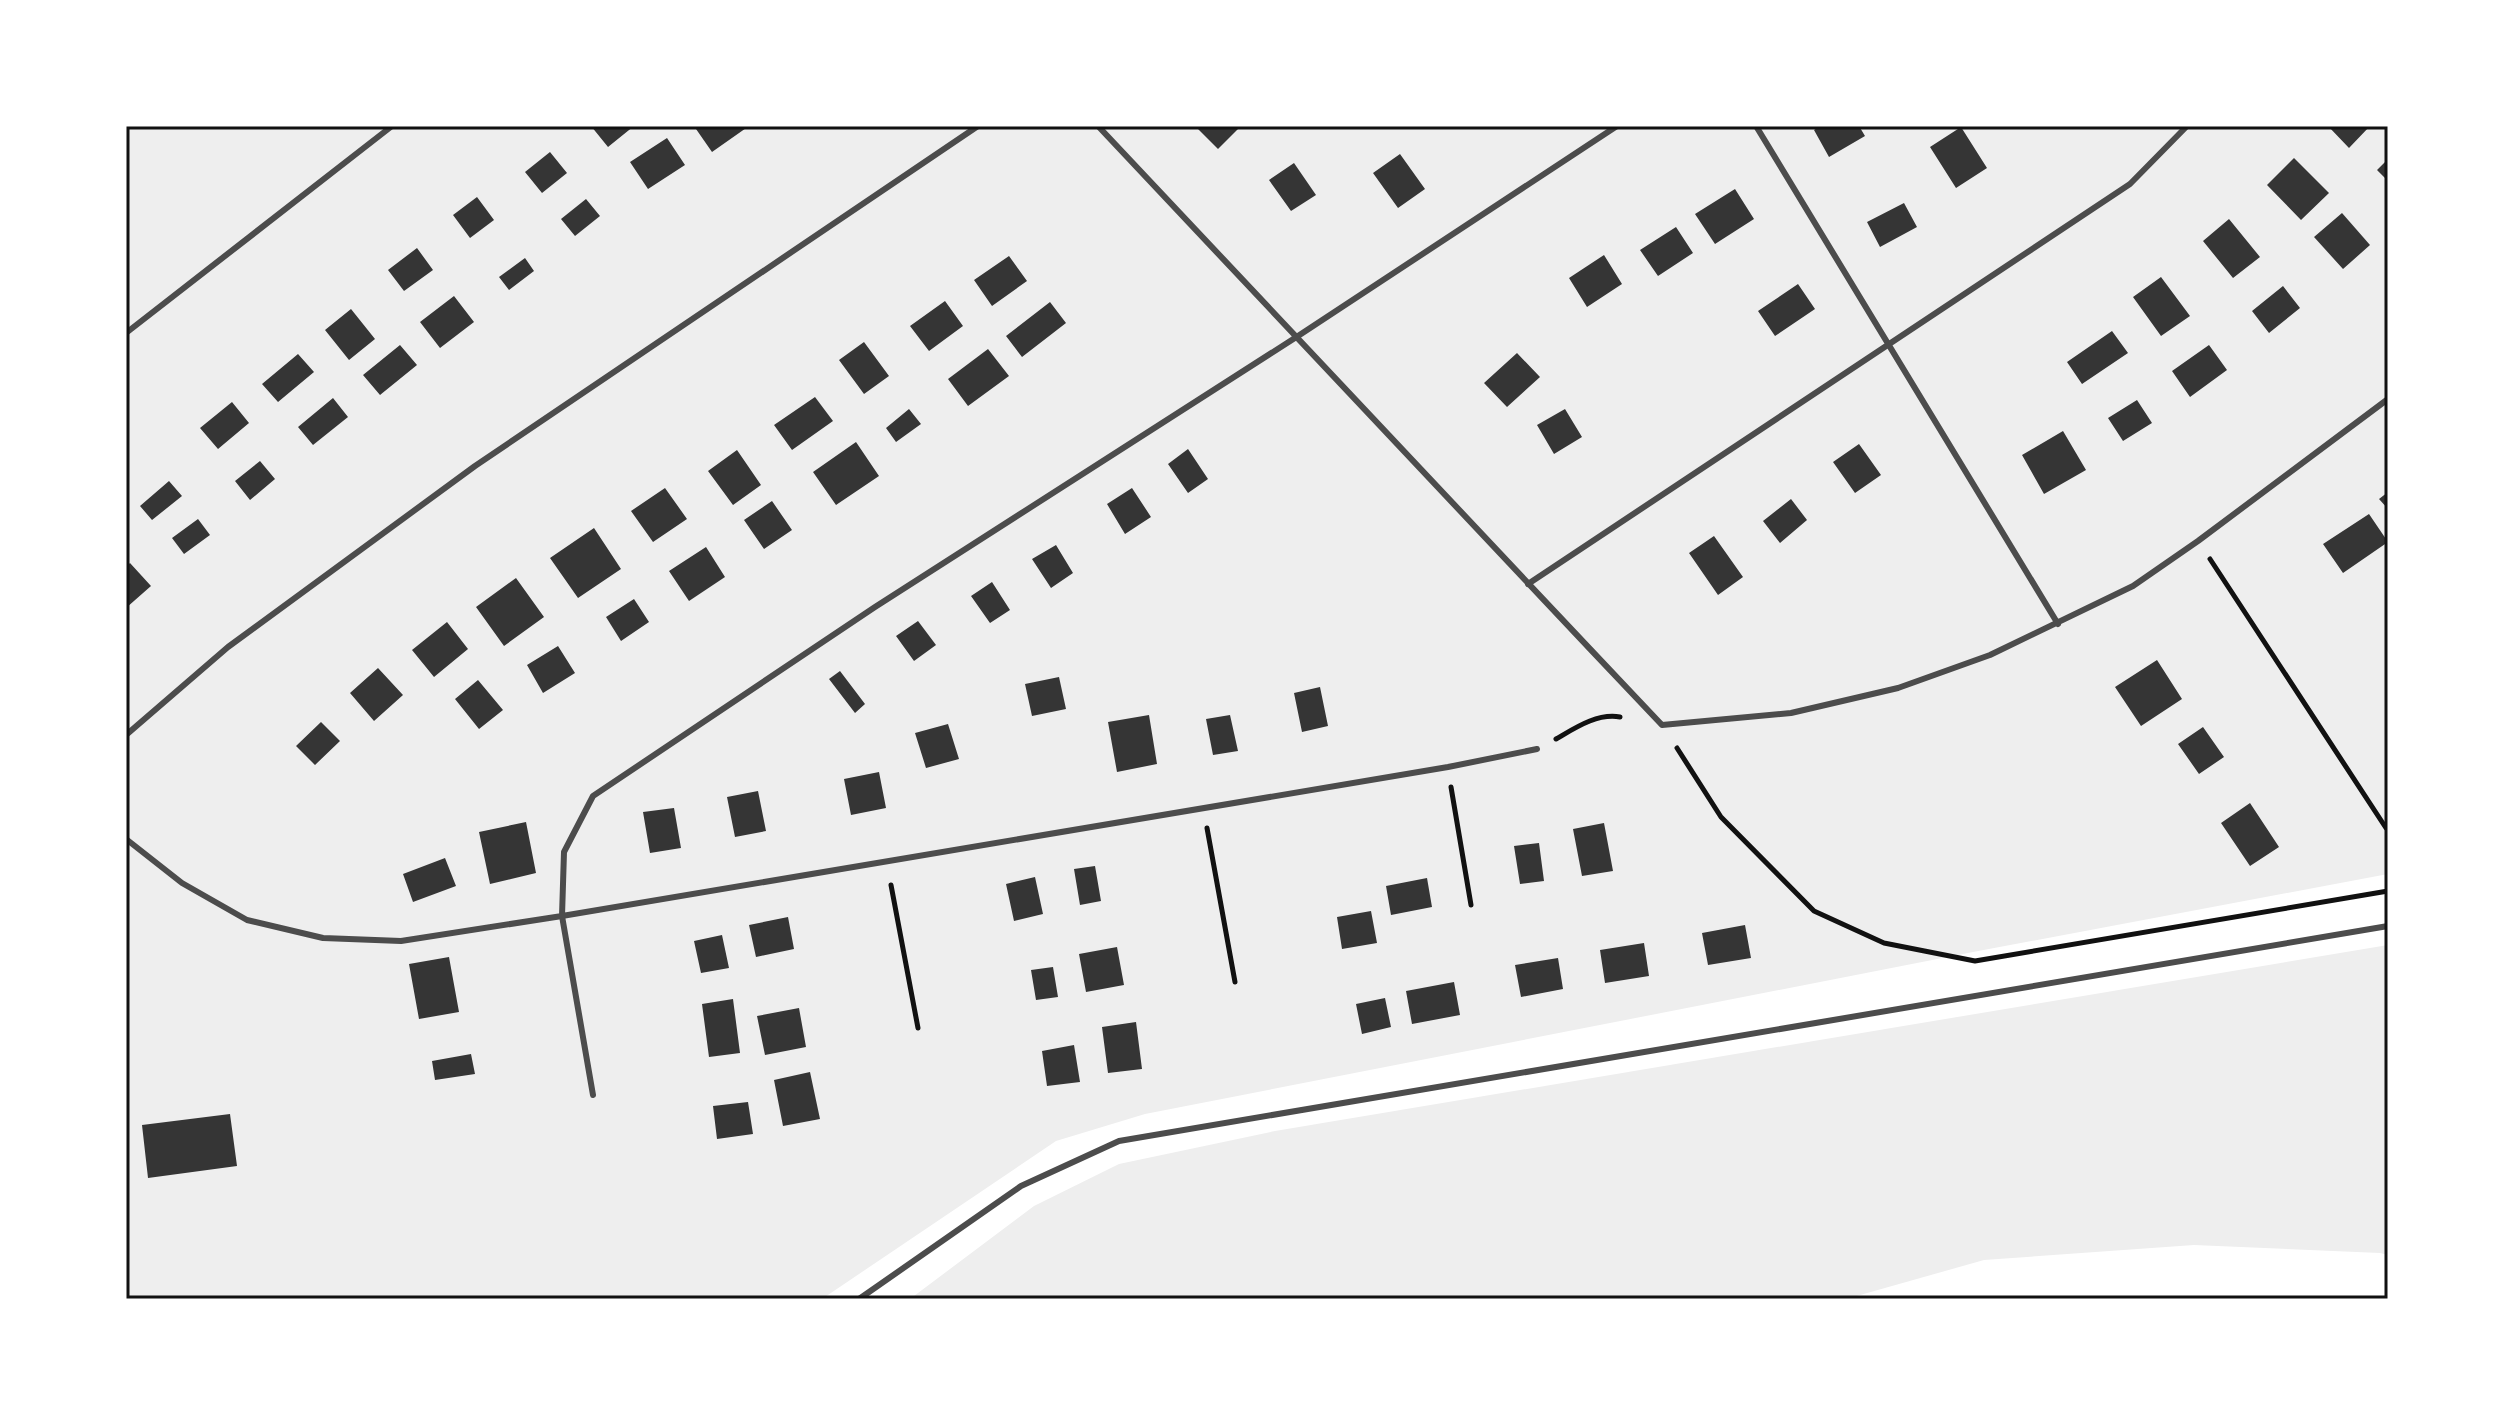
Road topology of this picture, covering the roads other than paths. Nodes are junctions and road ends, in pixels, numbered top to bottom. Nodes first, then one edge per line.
1 (392, 126) edge
2 (978, 126) edge
3 (1098, 126) edge
4 (1617, 126) edge
5 (1756, 126) edge
6 (2187, 126) edge
7 (126, 333) edge
8 (1298, 336) junction
9 (1889, 345) junction
10 (2388, 399) edge
11 (1528, 584) junction
12 (2058, 624) junction
13 (126, 735) edge
14 (1537, 749) road end
15 (126, 839) edge
16 (562, 916) junction
17 (2388, 926) edge
18 (593, 1095) dead end
19 (865, 1298) edge

1 - 7 lane
2 - 13 lane
3 - 8 lane
4 - 8 lane
5 - 9 lane
6 - 9 lane
8 - 11 lane
8 - 16 lane
9 - 11 lane
9 - 12 lane
10 - 12 lane
11 - 12 lane
14 - 16 lane
15 - 16 lane
16 - 18 lane
17 - 19 lane

